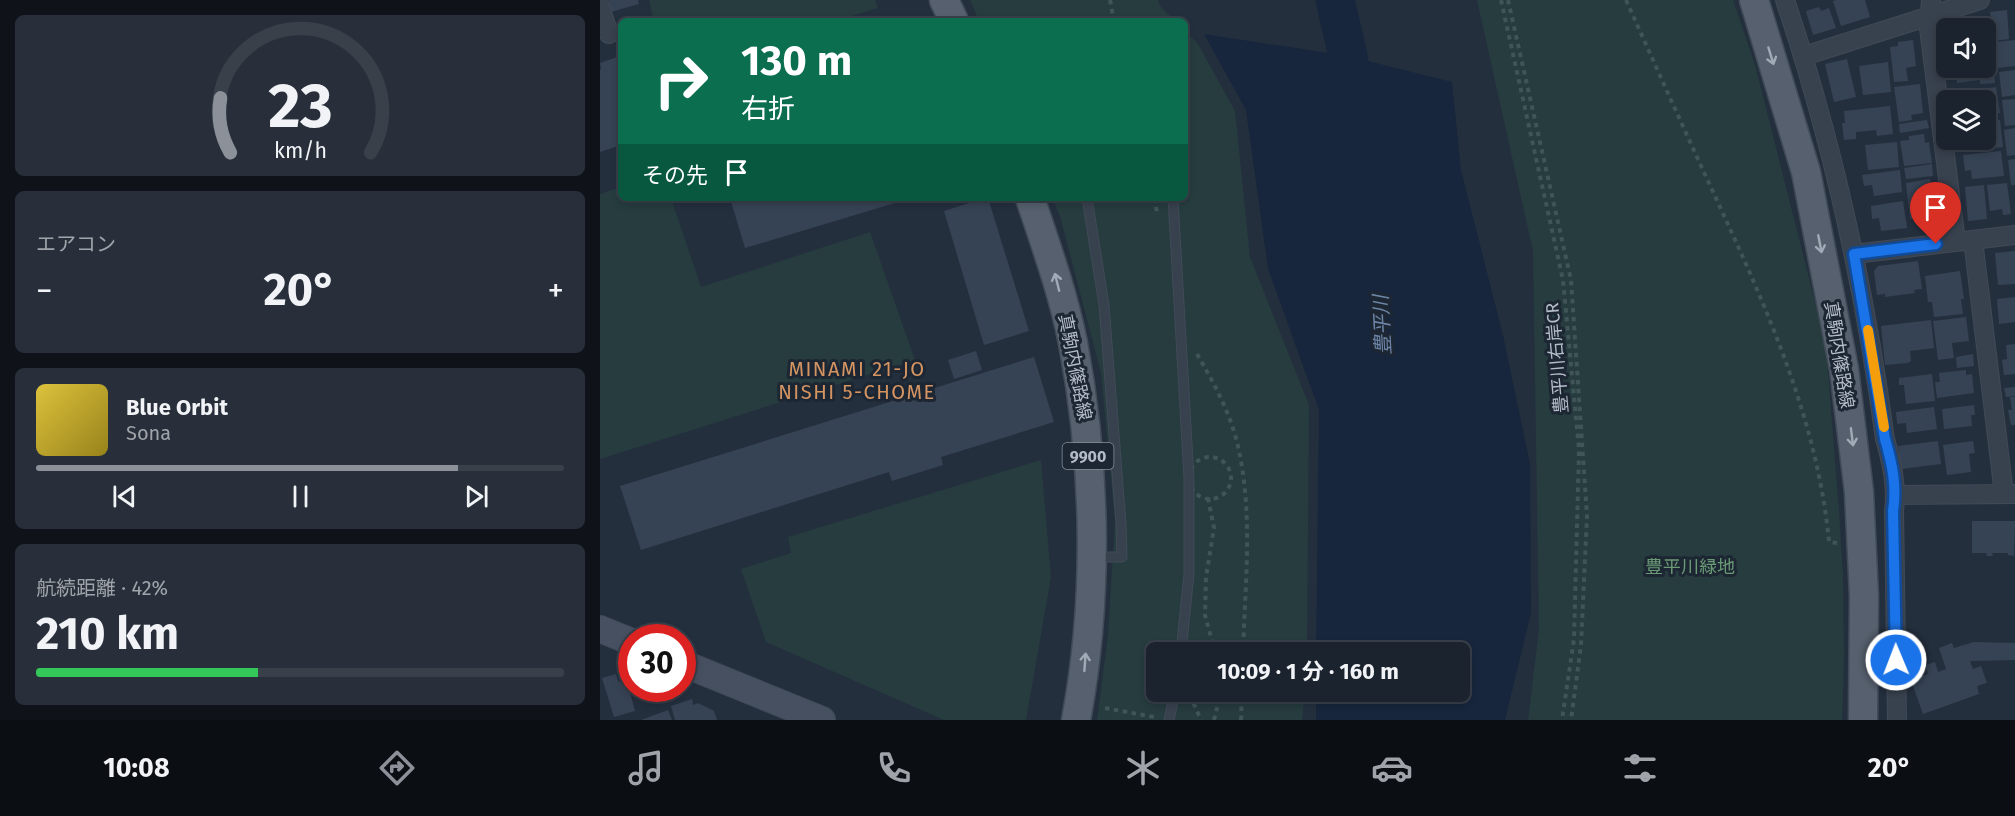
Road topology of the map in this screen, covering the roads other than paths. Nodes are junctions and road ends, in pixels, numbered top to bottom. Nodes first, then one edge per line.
1 (944, 0) edge
2 (1754, 0) edge
3 (1785, 0) edge
4 (1980, 0) edge
5 (600, 7) edge
6 (1930, 8) edge
7 (953, 18) edge
8 (610, 34) edge
9 (1804, 56) junction
10 (1031, 201) edge
11 (1087, 201) edge
12 (1173, 201) edge
13 (2015, 235) edge
14 (1964, 241) junction
15 (1854, 254) junction
16 (2009, 494) edge
17 (1896, 495) junction
18 (1092, 557) junction
19 (600, 629) edge
20 (618, 636) edge
21 (1183, 642) edge
22 (696, 669) edge
23 (1173, 702) edge
24 (822, 720) edge
25 (1076, 720) edge
26 (1169, 720) edge
27 (1863, 720) edge
28 (1897, 720) edge

1 - 7 main road
2 -> 27 main road, 真駒内篠路線
3 - 9 street
4 - 6 street
5 - 8 street
6 - 9 street
6 - 14 street
9 - 15 street
18 -> 10 main road, 真駒内篠路線 / 9900
11 - 18 lane
12 - 21 lane
13 - 14 street
14 - 15 street
14 - 16 street
15 - 17 street
16 - 17 street
17 - 28 street
25 -> 18 main road, 真駒内篠路線 / 9900
19 - 20 main road
22 - 24 main road
23 - 26 lane

